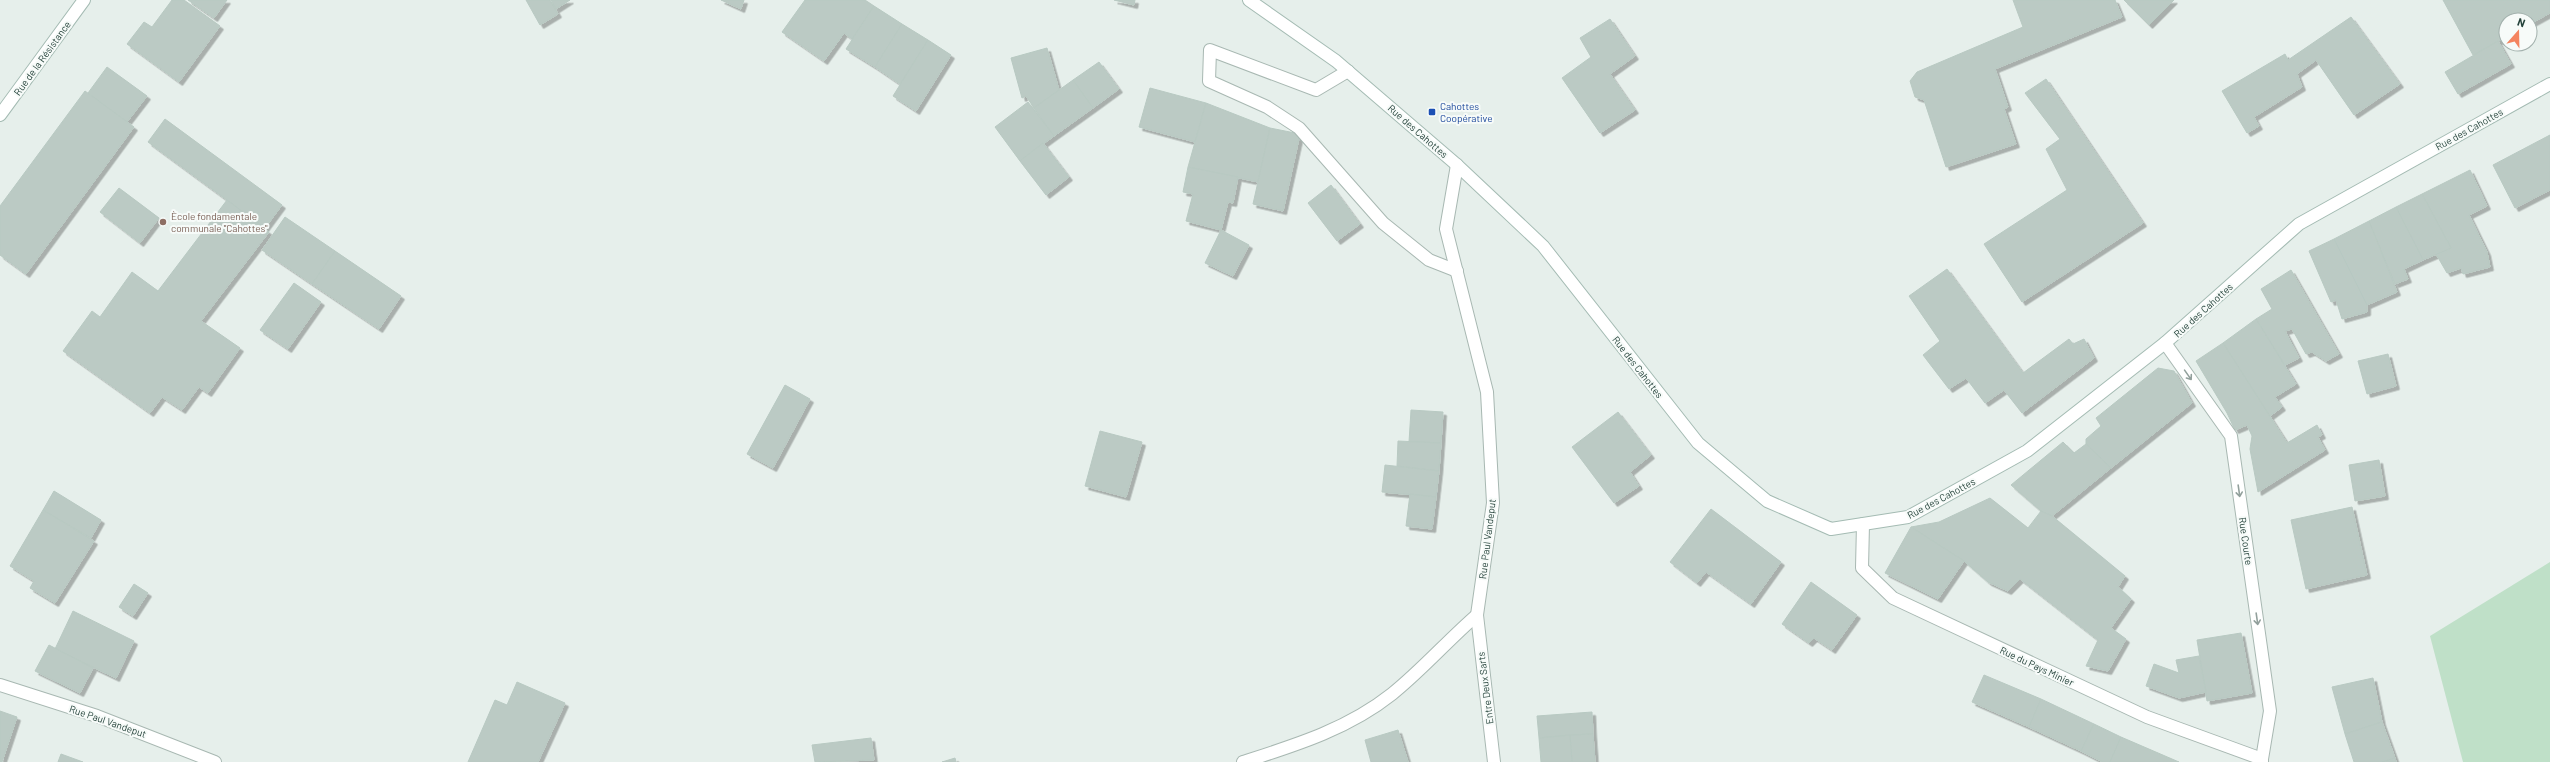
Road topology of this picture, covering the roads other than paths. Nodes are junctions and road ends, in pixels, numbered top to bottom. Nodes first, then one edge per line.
1 (84, 0) edge
2 (1249, 0) edge
3 (1348, 71) junction
4 (2550, 84) edge
5 (0, 115) edge
6 (1457, 165) junction
7 (1457, 271) junction
8 (2165, 343) junction
9 (1863, 524) junction
10 (1477, 615) junction
11 (0, 685) edge
12 (2262, 761) edge
13 (215, 762) edge
14 (1243, 762) edge
15 (1494, 762) edge

1 - 5 street, Rue de la Résistance
2 - 3 street, Rue des Cahottes
3 - 6 street, Rue des Cahottes
3 - 7 street
4 - 8 street, Rue des Cahottes
6 - 7 street, Rue Paul Vandeput
6 - 9 street, Rue des Cahottes
7 - 10 street, Rue Paul Vandeput
8 - 9 street, Rue des Cahottes
8 -> 12 street, Rue Courte
9 - 12 street, Rue du Pays Minier
10 - 14 street
10 - 15 street, Entre Deux Sarts
11 - 13 street, Rue Paul Vandeput

